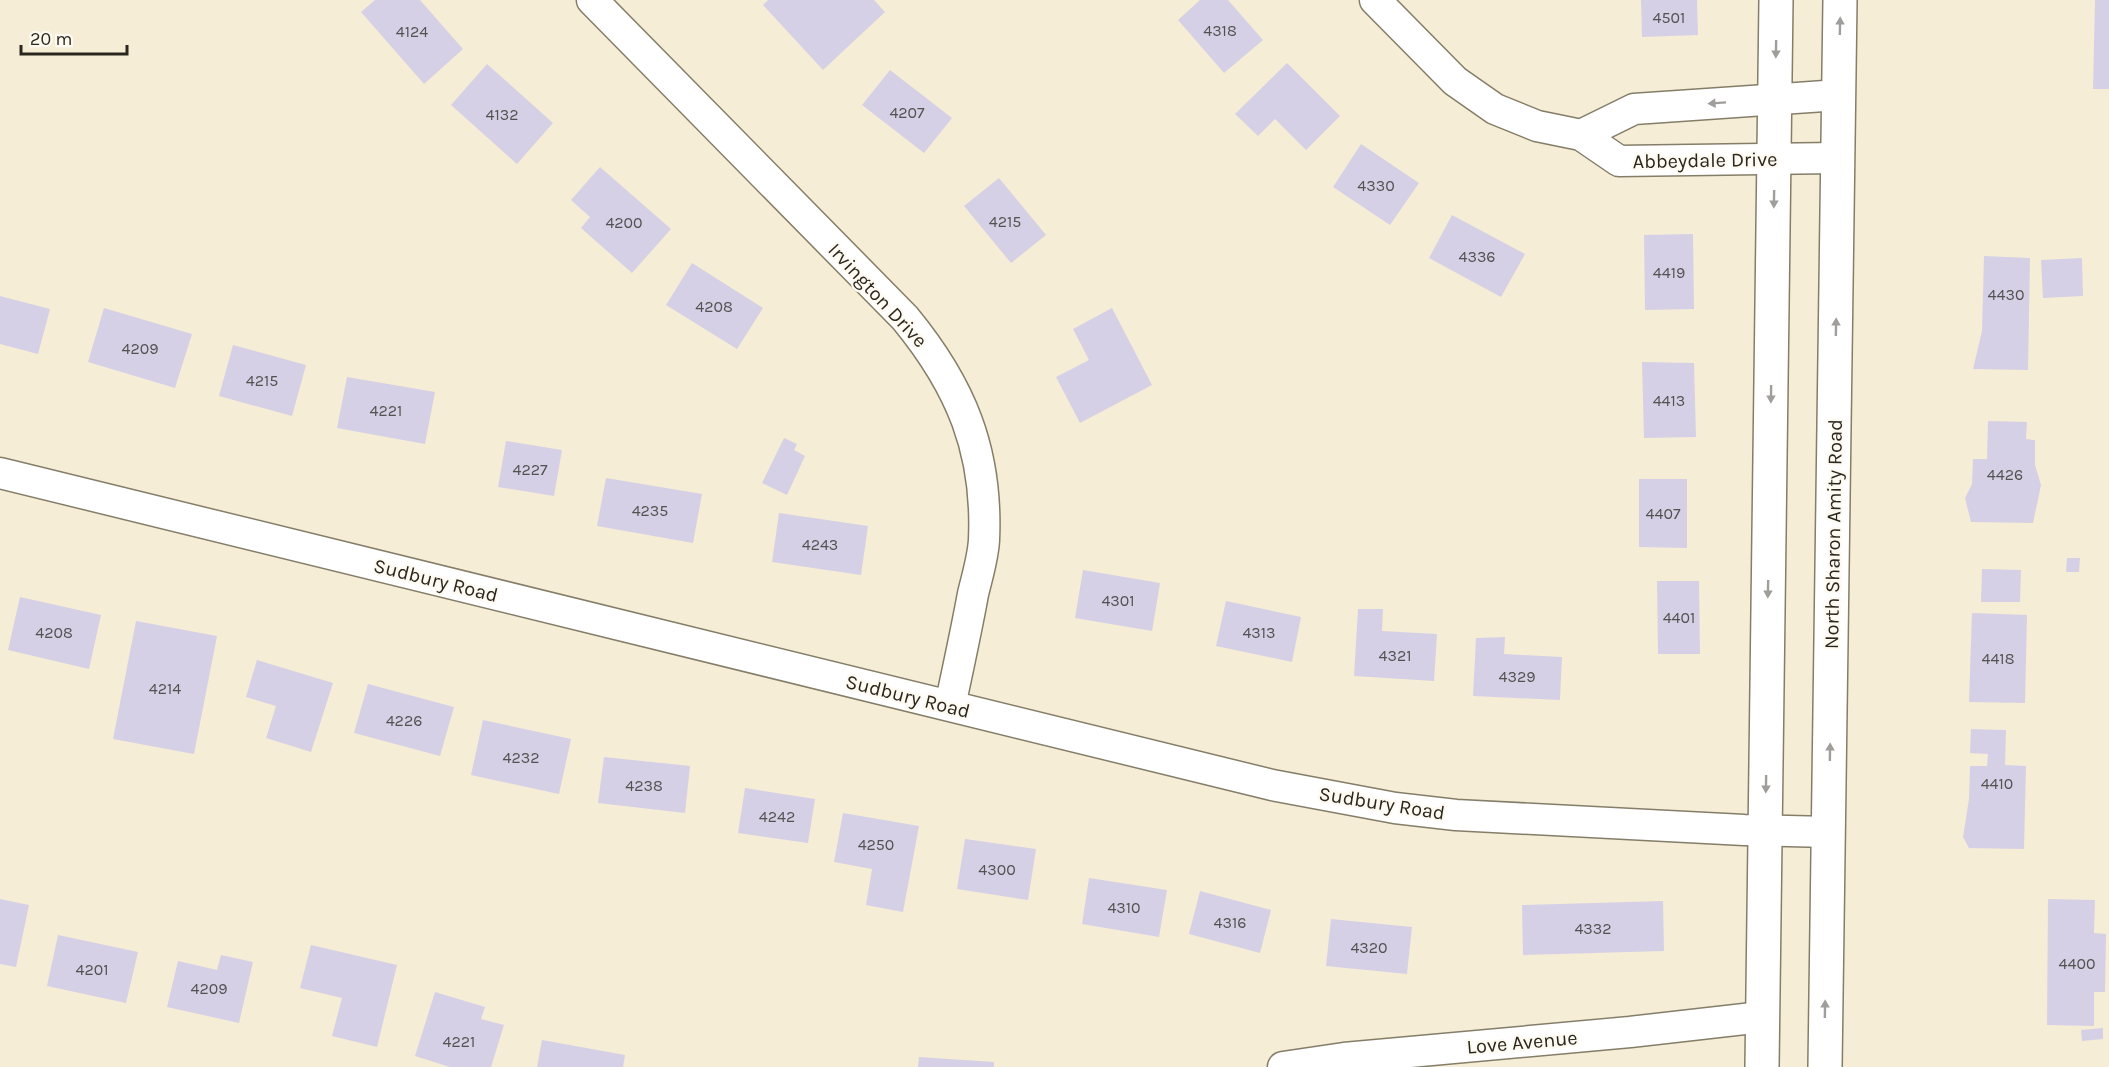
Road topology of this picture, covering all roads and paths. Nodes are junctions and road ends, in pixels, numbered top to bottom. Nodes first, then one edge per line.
1 (592, 0) edge
2 (1375, 0) edge
3 (1776, 0) edge
4 (1840, 0) edge
5 (1839, 95) junction
6 (1775, 99) junction
7 (1581, 135) junction
8 (1774, 158) junction
9 (1838, 158) junction
10 (0, 474) edge
11 (950, 706) junction
12 (1765, 831) junction
13 (1829, 832) junction
14 (1762, 1017) junction
15 (1283, 1067) edge
16 (1762, 1067) edge
17 (1825, 1067) edge

1 - 11 street, Irvington Drive
2 - 7 street, Abbeydale Drive
3 -> 6 main road
5 -> 4 main road, North Sharon Amity Road
5 - 6 street
5 - 9 main road, North Sharon Amity Road
6 -> 7 street
6 - 8 main road
7 - 8 street, Abbeydale Drive
8 - 9 street, Abbeydale Drive
8 -> 12 main road
13 -> 9 main road, North Sharon Amity Road
10 - 11 street, Sudbury Road
11 - 12 street, Sudbury Road
12 - 13 street, Sudbury Road
12 - 14 main road
17 -> 13 main road, North Sharon Amity Road
14 - 15 street, Love Avenue
14 - 16 main road

